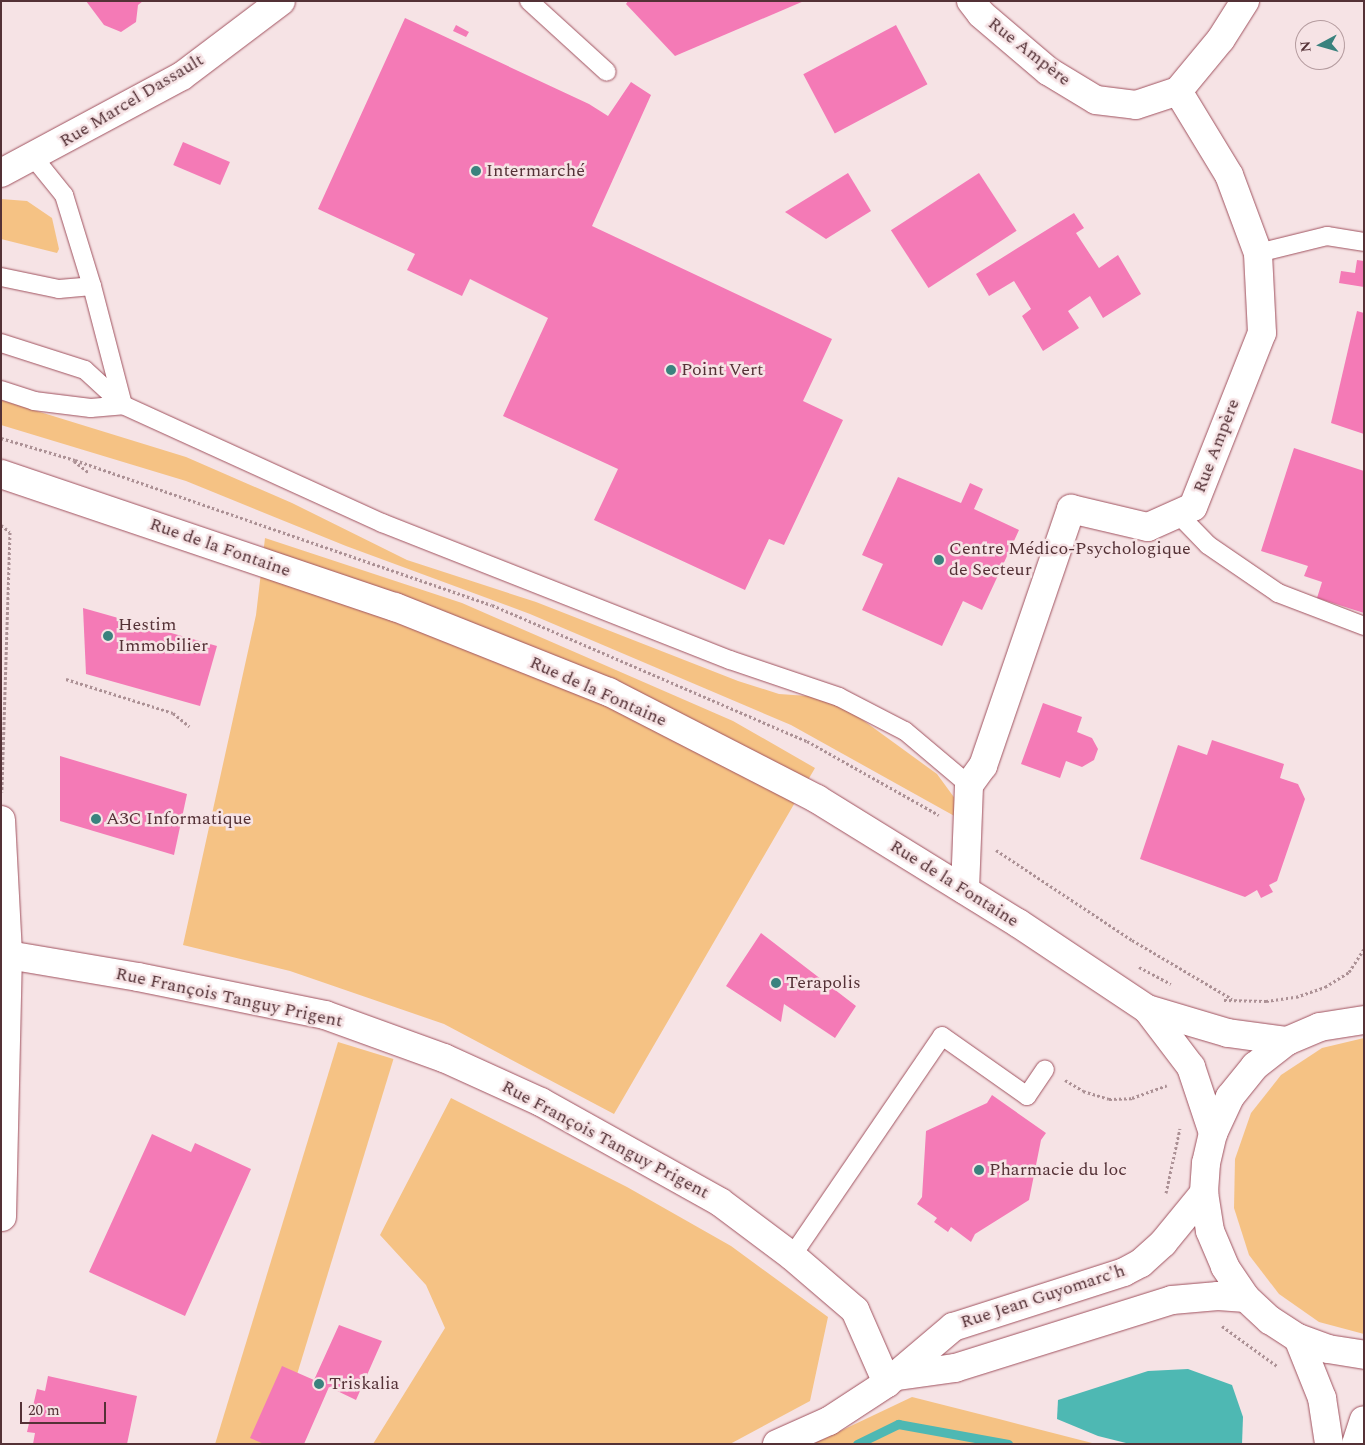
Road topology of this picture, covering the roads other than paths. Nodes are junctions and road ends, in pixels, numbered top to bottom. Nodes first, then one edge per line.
1 (281, 1) edge
2 (529, 1) edge
3 (971, 1) edge
4 (1245, 1) edge
5 (608, 72) dead end
6 (1178, 90) junction
7 (34, 158) junction
8 (1, 173) edge
9 (1364, 242) edge
10 (1258, 253) junction
11 (1, 277) edge
12 (92, 286) junction
13 (1, 343) edge
14 (1, 390) edge
15 (123, 405) junction
16 (1, 474) edge
17 (1178, 514) junction
18 (1364, 626) edge
19 (970, 796) junction
20 (1, 820) edge
21 (2, 829) edge
22 (964, 890) junction
23 (8, 955) junction
24 (4, 988) edge
25 (1147, 1009) junction
26 (1361, 1017) edge
27 (1287, 1041) junction
28 (1045, 1069) road end
29 (1213, 1133) junction
30 (1204, 1193) junction
31 (2, 1218) edge
32 (792, 1256) junction
33 (1246, 1298) junction
34 (1298, 1338) junction
35 (1364, 1355) edge
36 (893, 1380) junction
37 (1364, 1420) edge
38 (777, 1444) edge
39 (1329, 1444) edge
40 (1356, 1444) edge

1 - 7 street, Rue Marcel Dassault
2 - 5 lane
3 - 6 street, Rue Ampère
4 - 6 street, Rue Ampère
6 - 10 street, Rue Ampère
7 - 8 street, Rue Marcel Dassault
7 - 12 lane
9 - 10 lane
10 - 17 street, Rue Ampère
11 - 12 lane
12 - 15 lane
13 - 15 lane
14 - 15 lane
15 - 19 lane
16 - 22 street, Rue de la Fontaine
17 - 18 lane
17 - 19 street, Rue Ampère
19 - 22 street, Rue Ampère
20 - 21 street
21 - 23 street
22 - 25 street, Rue de la Fontaine
23 - 24 street
23 - 32 street, Rue François Tanguy Prigent
24 - 31 street
25 - 27 street, Rue de la Fontaine
25 - 29 street, Rue de la Fontaine
26 - 27 street
27 - 29 street
28 - 32 lane
29 - 30 street
30 - 33 street
30 - 36 street, Rue Jean Guyomarc'h
32 - 36 street, Rue François Tanguy Prigent
33 - 34 street
33 - 36 street, Rue Jean Guyomarc'h
34 - 35 street
34 - 39 street
36 - 38 street, Rue Jean Guyomarc'h
37 - 40 street

